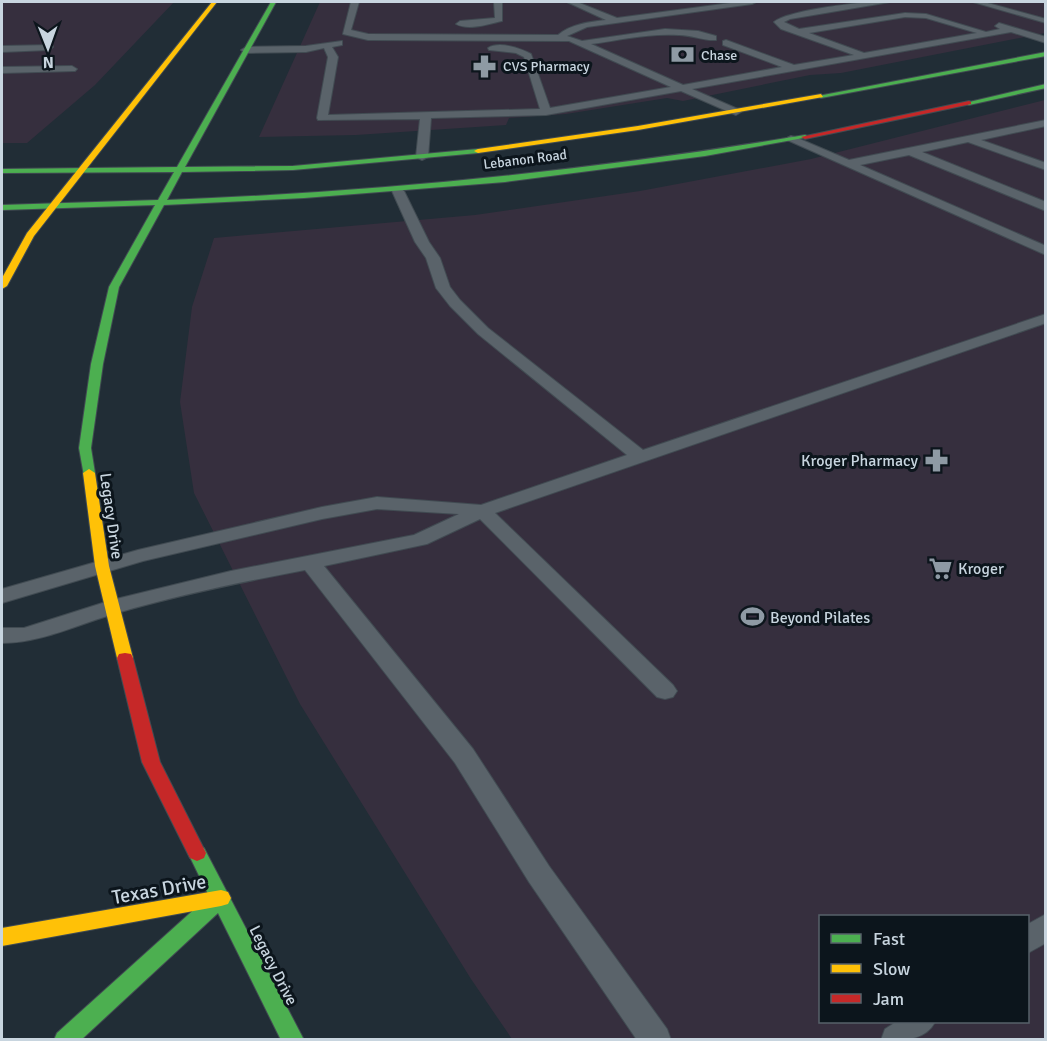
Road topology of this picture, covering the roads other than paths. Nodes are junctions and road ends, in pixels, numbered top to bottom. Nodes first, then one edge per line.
1 (214, 2) edge
2 (273, 2) edge
3 (355, 2) edge
4 (498, 2) edge
5 (571, 2) edge
6 (752, 2) edge
7 (886, 2) edge
8 (977, 2) edge
9 (616, 21) junction
10 (1045, 21) edge
11 (450, 24) dead end
12 (993, 24) dead end
13 (358, 25) dead end
14 (346, 26) junction
15 (1007, 29) junction
16 (798, 32) junction
17 (988, 33) junction
18 (358, 36) junction
19 (383, 38) junction
20 (560, 38) junction
21 (713, 38) dead end
22 (1046, 40) edge
23 (583, 43) junction
24 (726, 43) dead end
25 (327, 46) junction
26 (49, 47) dead end
27 (404, 48) dead end
28 (482, 48) dead end
29 (2, 49) edge
30 (246, 50) junction
31 (1046, 54) edge
32 (863, 55) junction
33 (792, 68) junction
34 (72, 69) dead end
35 (2, 70) edge
36 (1046, 86) edge
37 (685, 88) junction
38 (546, 112) junction
39 (736, 112) junction
40 (426, 116) junction
41 (754, 121) dead end
42 (1046, 123) edge
43 (773, 130) dead end
44 (791, 139) junction
45 (969, 139) junction
46 (910, 151) junction
47 (422, 157) junction
48 (849, 164) junction
49 (1046, 167) edge
50 (79, 170) junction
51 (2, 171) edge
52 (178, 171) junction
53 (398, 191) junction
54 (159, 205) junction
55 (2, 207) edge
56 (51, 207) junction
57 (1046, 207) edge
58 (1046, 251) edge
59 (2, 286) edge
60 (1046, 318) edge
61 (640, 457) junction
62 (482, 511) junction
63 (309, 561) junction
64 (102, 566) junction
65 (2, 596) edge
66 (112, 607) junction
67 (2, 636) edge
68 (665, 691) dead end
69 (221, 898) junction
70 (1046, 926) edge
71 (2, 937) edge
72 (1029, 939) edge
73 (919, 1023) edge
74 (65, 1040) edge
75 (293, 1040) edge
76 (656, 1040) edge
77 (896, 1040) edge

1 - 50 main road
2 - 30 main road, Legacy Drive
3 - 14 lane
4 - 11 lane
5 - 9 lane
6 - 9 lane
7 - 16 lane
8 - 10 lane
9 - 20 lane
10 - 15 lane
12 - 15 lane
13 - 14 lane
14 - 18 lane
15 - 17 lane
15 - 22 lane
16 - 17 lane
16 - 32 lane
17 - 32 lane
18 - 19 lane
18 - 25 lane
19 - 20 lane
19 - 27 lane
20 - 23 lane
21 - 23 lane
23 - 37 lane
24 - 33 lane
25 - 30 lane
25 - 40 lane
26 - 29 lane
28 - 38 lane
30 - 52 main road, Legacy Drive
31 - 39 main road, Lebanon Road
32 - 33 lane
33 - 37 lane
34 - 35 lane
36 - 44 main road, Lebanon Road
37 - 38 lane
37 - 39 lane
38 - 40 lane
39 - 41 main road
39 - 47 main road, Lebanon Road
40 - 47 lane
42 - 45 lane
43 - 44 main road
44 - 48 lane
44 - 53 main road, Lebanon Road
45 - 46 lane
45 - 49 lane
46 - 48 lane
46 - 57 lane
47 - 52 main road, Lebanon Road
48 - 58 lane
50 - 51 main road, Lebanon Road
50 - 52 main road, Lebanon Road
50 - 56 main road
52 - 54 main road, Legacy Drive
53 - 54 main road, Lebanon Road
53 - 61 lane
54 - 56 main road, Lebanon Road
54 - 64 main road, Legacy Drive
55 - 56 main road, Lebanon Road
56 - 59 main road
60 - 61 lane
61 - 62 lane
62 - 63 lane
62 - 64 lane
62 - 68 lane
63 - 66 lane
63 - 76 lane
64 - 65 lane
64 - 66 main road, Legacy Drive
66 - 67 lane
66 - 69 main road, Legacy Drive
69 - 71 main road, Texas Drive
69 - 74 main road, Texas Drive
69 - 75 main road, Legacy Drive
70 - 72 lane
73 - 77 lane

